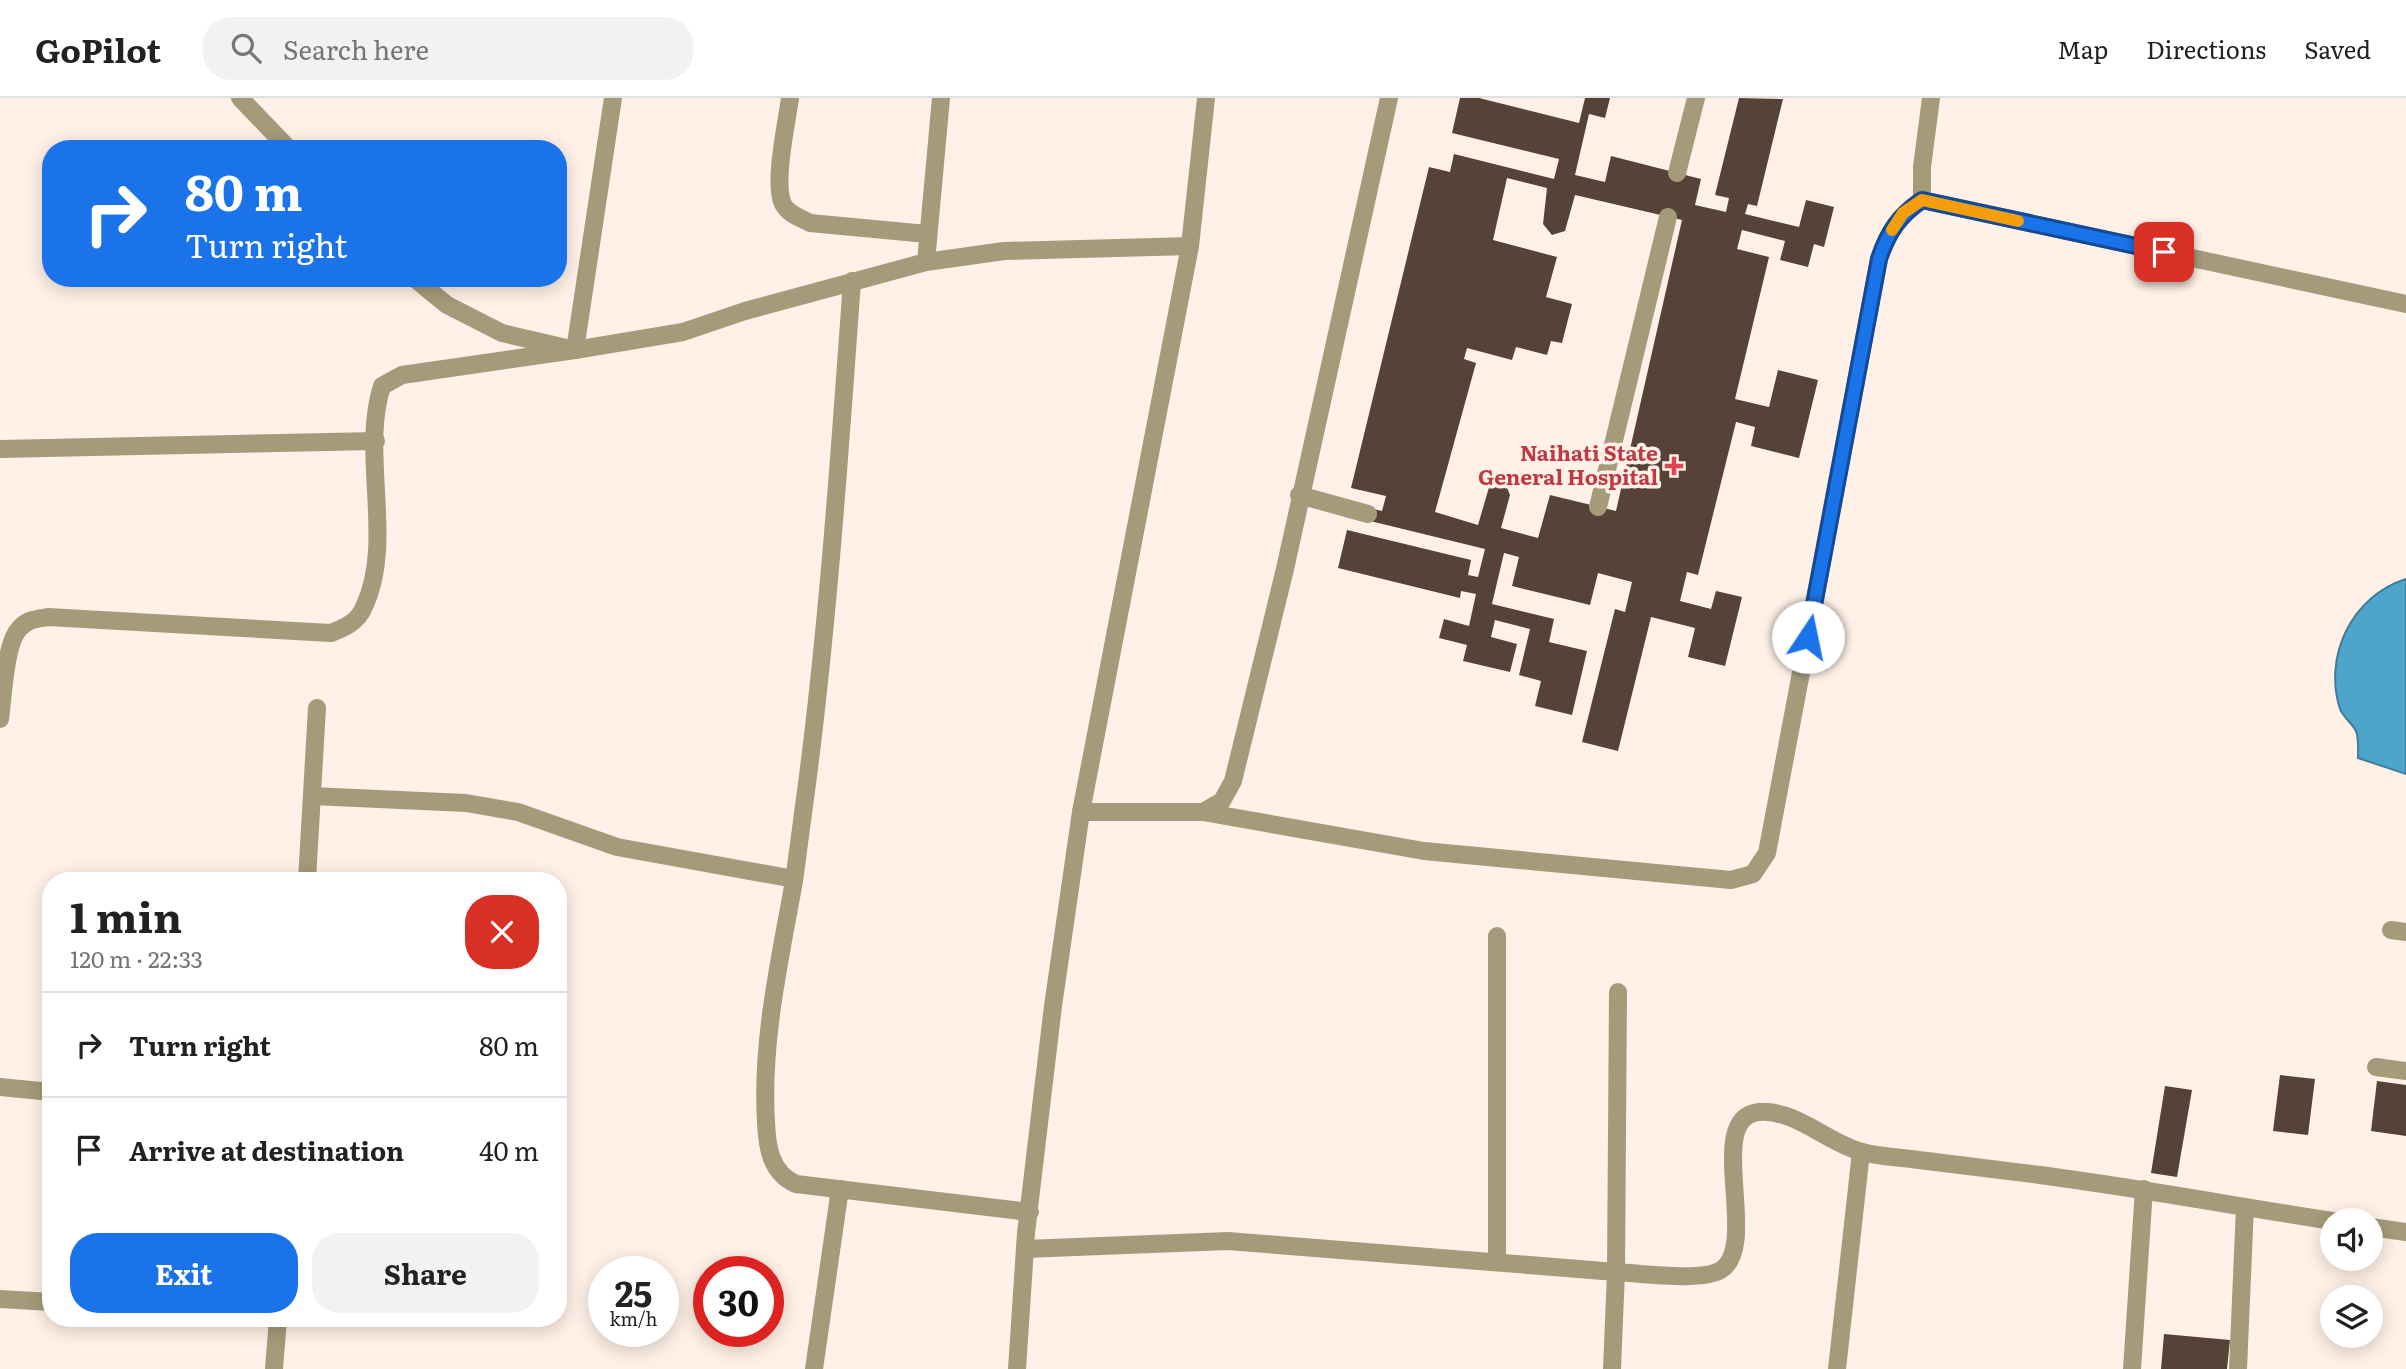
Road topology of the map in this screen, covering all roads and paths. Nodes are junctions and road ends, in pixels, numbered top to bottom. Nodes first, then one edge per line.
1 (240, 98) edge
2 (613, 98) edge
3 (790, 98) edge
4 (942, 98) edge
5 (1206, 98) edge
6 (1389, 98) edge
7 (1696, 98) edge
8 (1931, 98) edge
9 (280, 140) edge
10 (1677, 173) dead end
11 (1922, 200) junction
12 (1668, 217) dead end
13 (927, 234) junction
14 (1190, 246) junction
15 (926, 262) junction
16 (852, 281) junction
17 (425, 287) edge
18 (2406, 304) edge
19 (575, 350) junction
20 (376, 441) junction
21 (0, 449) edge
22 (1299, 495) junction
23 (1598, 507) dead end
24 (1368, 514) dead end
25 (317, 708) dead end
26 (0, 719) edge
27 (312, 796) junction
28 (1082, 811) junction
29 (1203, 812) junction
30 (307, 872) edge
31 (794, 878) junction
32 (1497, 936) dead end
33 (1618, 992) dead end
34 (2376, 1067) dead end
35 (2406, 1071) edge
36 (0, 1087) edge
37 (42, 1091) edge
38 (1861, 1152) junction
39 (840, 1189) junction
40 (2144, 1189) junction
41 (2245, 1207) junction
42 (1030, 1212) junction
43 (2320, 1219) edge
44 (2383, 1229) edge
45 (2406, 1233) edge
46 (1025, 1249) junction
47 (1497, 1262) junction
48 (1616, 1272) junction
49 (0, 1299) edge
50 (42, 1301) edge
51 (277, 1327) edge
52 (274, 1369) edge
53 (814, 1369) edge
54 (1017, 1369) edge
55 (1612, 1369) edge
56 (1837, 1369) edge
57 (2133, 1369) edge
58 (2238, 1369) edge

1 - 9 street
2 - 19 street
3 - 13 street
4 - 13 street
5 - 14 street
6 - 22 street
7 - 10 street
8 - 11 street
11 - 18 street
11 - 29 street
12 - 23 street
13 - 15 street
14 - 15 street
14 - 28 street
15 - 16 street
16 - 19 street
16 - 31 street
17 - 19 street
19 - 20 street
20 - 21 street
20 - 26 street
22 - 24 street
22 - 29 street
25 - 27 street
27 - 30 street
27 - 31 street
28 - 29 street
28 - 42 street
31 - 39 street
32 - 47 street
33 - 48 street
34 - 35 street
36 - 37 street
38 - 40 street
38 - 48 street
38 - 56 street
39 - 42 street
39 - 53 street
40 - 41 street
40 - 57 street
41 - 43 street
41 - 58 street
42 - 46 street
44 - 45 street
46 - 47 street
46 - 54 street
47 - 48 street
48 - 55 street
49 - 50 street
51 - 52 street

